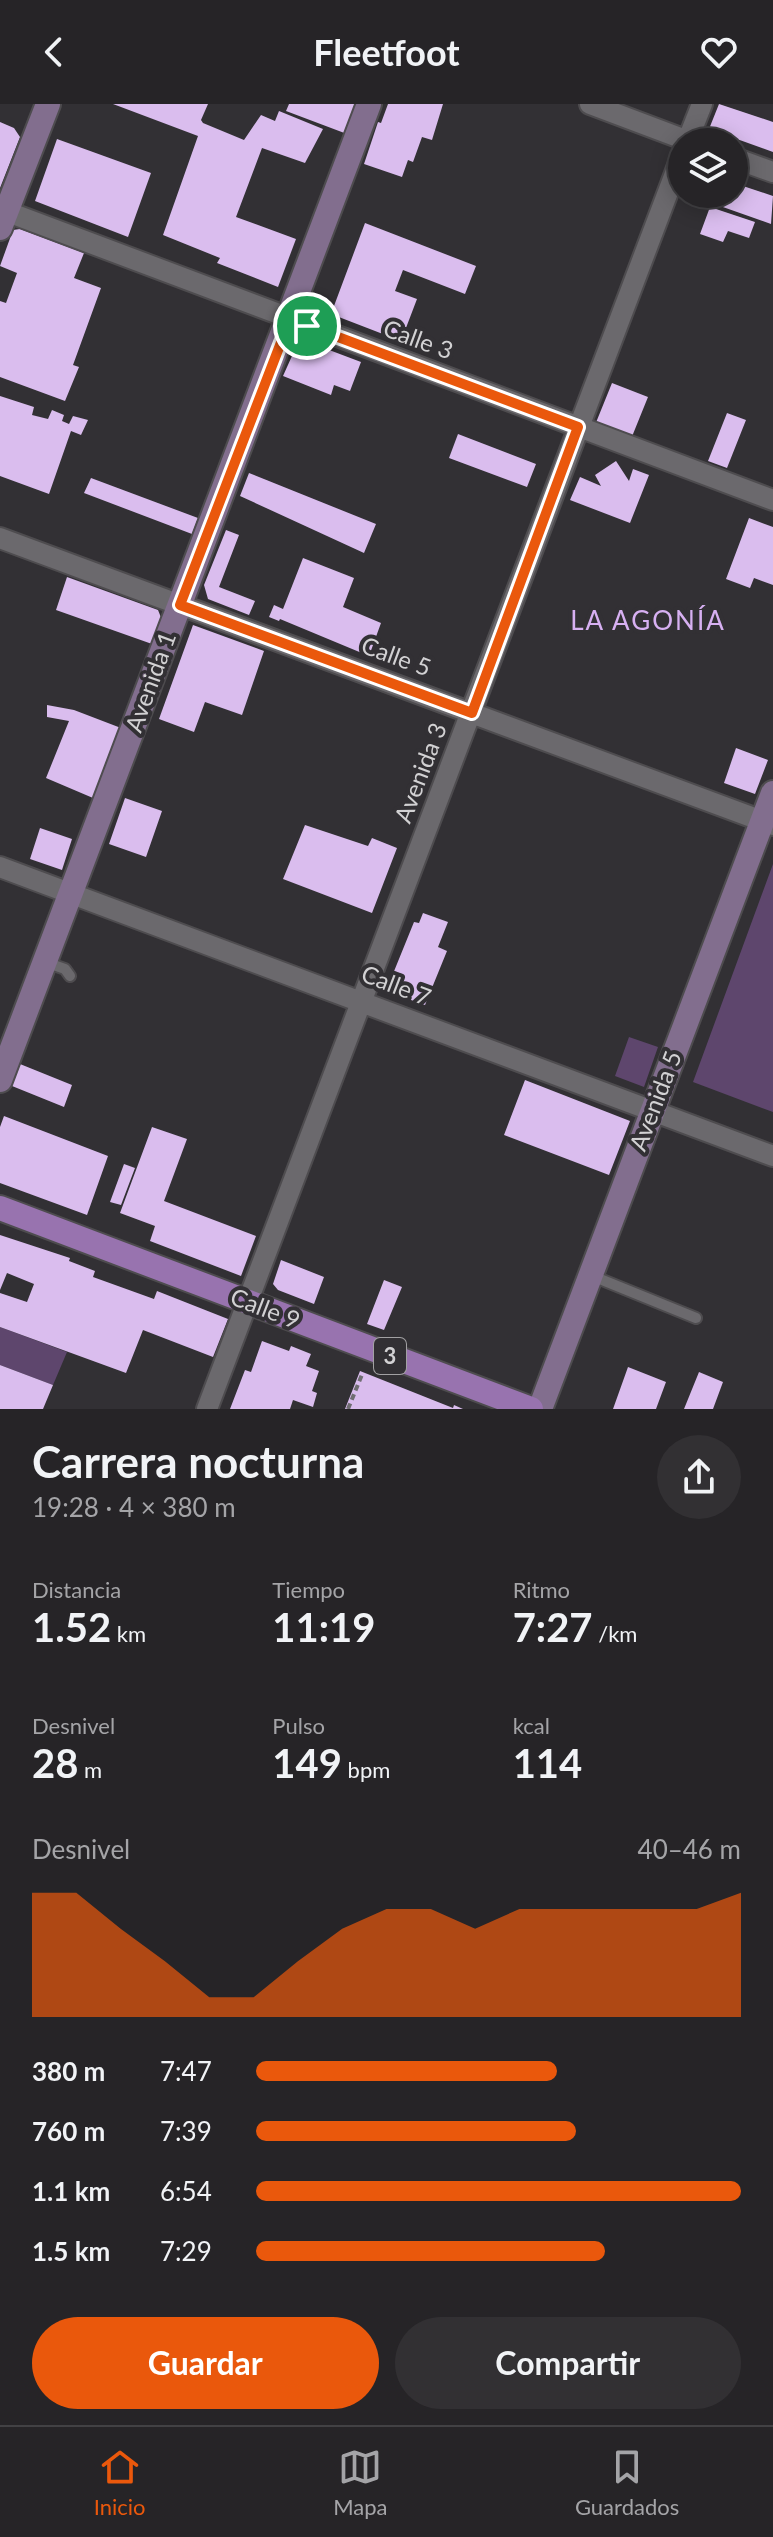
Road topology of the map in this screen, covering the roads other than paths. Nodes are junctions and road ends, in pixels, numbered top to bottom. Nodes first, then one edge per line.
1 (48, 104) edge
2 (369, 104) edge
3 (590, 104) edge
4 (702, 104) edge
5 (693, 128) edge
6 (668, 137) edge
7 (748, 163) edge
8 (773, 172) edge
9 (668, 194) edge
10 (2, 216) edge
11 (290, 319) junction
12 (578, 427) junction
13 (773, 500) edge
14 (0, 538) edge
15 (180, 605) junction
16 (472, 713) junction
17 (773, 793) edge
18 (768, 824) edge
19 (0, 867) edge
20 (72, 894) junction
21 (45, 962) junction
22 (70, 976) dead end
23 (363, 1001) junction
24 (0, 1080) edge
25 (652, 1111) junction
26 (773, 1156) edge
27 (0, 1208) edge
28 (590, 1275) junction
29 (248, 1302) junction
30 (696, 1318) dead end
31 (207, 1409) edge
32 (531, 1409) edge
33 (540, 1409) edge

1 - 10 street
2 - 11 street, Avenida 1
3 - 6 street
4 - 5 street, Avenida 3
7 - 8 street
9 - 12 street, Avenida 3
10 - 11 street, Calle 3
11 - 12 street, Calle 3
11 - 15 street, Avenida 1
12 - 13 street, Calle 3
12 - 16 street, Avenida 3
14 - 15 street, Calle 5
15 - 16 street, Calle 5
15 - 20 street, Avenida 1
16 - 18 street, Calle 5
16 - 23 street, Avenida 3
17 - 18 street, Avenida 5
18 - 25 street, Avenida 5
19 - 20 street, Calle 7
20 - 21 street, Avenida 1
20 - 23 street, Calle 7
21 - 22 lane
21 - 24 street, Avenida 1
23 - 25 street, Calle 7
23 - 29 street, Avenida 3
25 - 26 street, Calle 7
25 - 28 street, Avenida 5
27 - 29 main road, Calle 9 / 3
28 - 30 lane
28 - 33 street, Avenida 5
29 - 31 street, Avenida 3
29 - 32 main road, Calle 9 / 3

